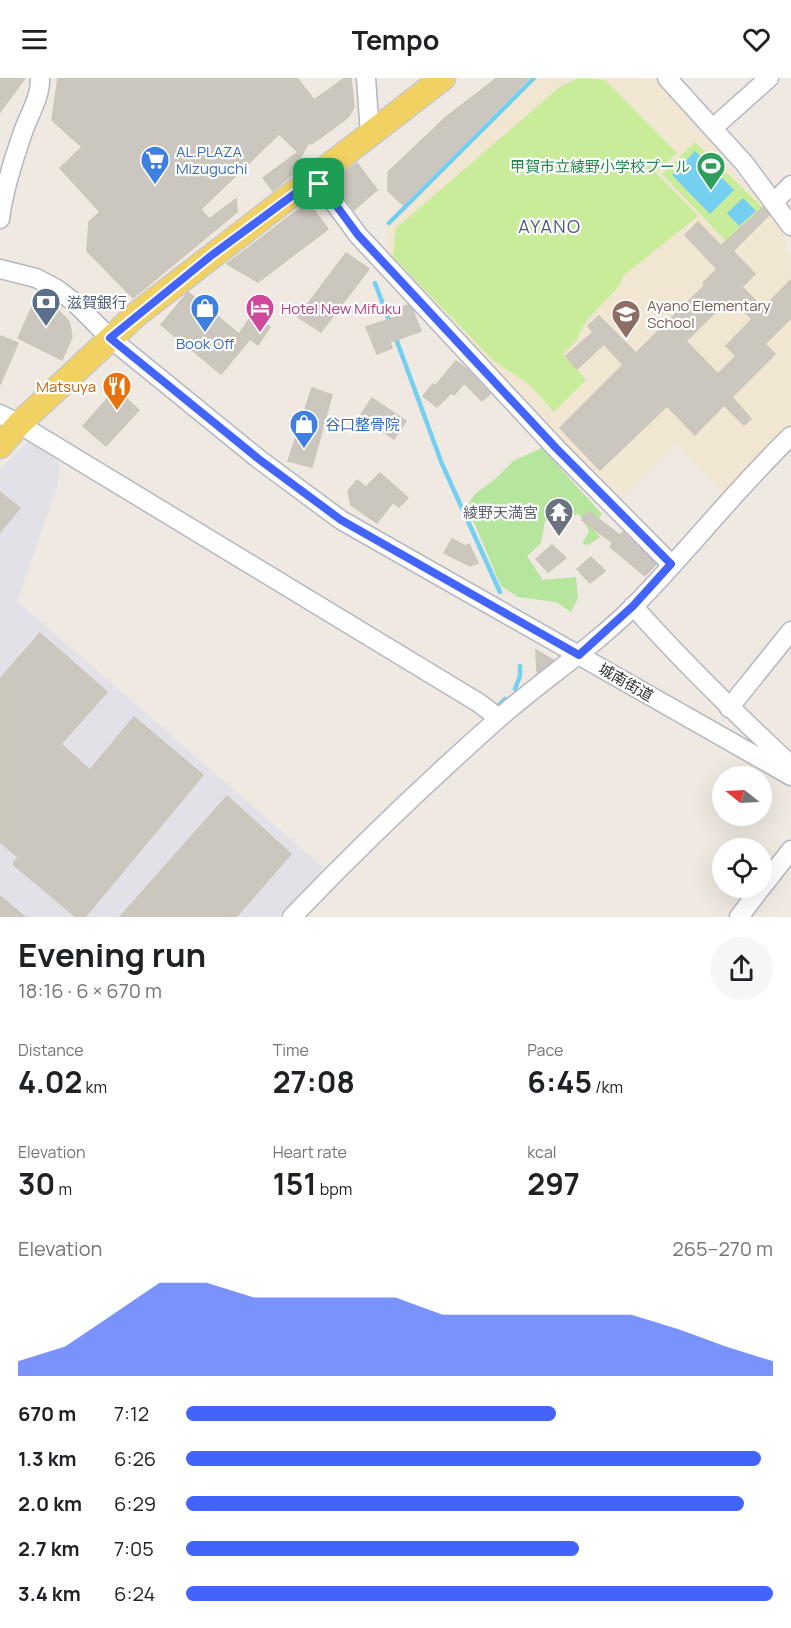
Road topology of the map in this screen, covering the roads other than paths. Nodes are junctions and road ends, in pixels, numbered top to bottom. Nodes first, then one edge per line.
1 (40, 78) edge
2 (366, 78) edge
3 (443, 78) edge
4 (667, 78) edge
5 (769, 78) edge
6 (713, 128) junction
7 (370, 134) junction
8 (316, 178) junction
9 (791, 185) edge
10 (774, 202) junction
11 (0, 219) edge
12 (791, 226) edge
13 (0, 269) edge
14 (110, 338) junction
15 (10, 419) edge
16 (791, 436) edge
17 (0, 446) edge
18 (671, 564) junction
19 (633, 606) junction
20 (791, 631) edge
21 (579, 655) junction
22 (729, 708) junction
23 (499, 718) junction
24 (791, 765) edge
25 (791, 776) edge
26 (791, 850) edge
27 (772, 875) edge
28 (754, 898) edge
29 (292, 917) edge
30 (739, 917) edge

1 - 11 street
2 - 7 street
3 - 7 main road
4 - 6 street
5 - 6 street
6 - 10 street
7 - 8 main road
8 - 14 main road
8 - 18 street
9 - 10 street
10 - 12 street
13 - 14 street, 城南街道
14 - 15 main road
14 - 21 street, 城南街道
15 - 17 main road
15 - 23 street
16 - 18 street
18 - 19 street
19 - 21 street
19 - 22 street
20 - 22 street
21 - 23 street
21 - 25 street, 城南街道
22 - 24 street
23 - 29 street
26 - 27 street
28 - 30 street

